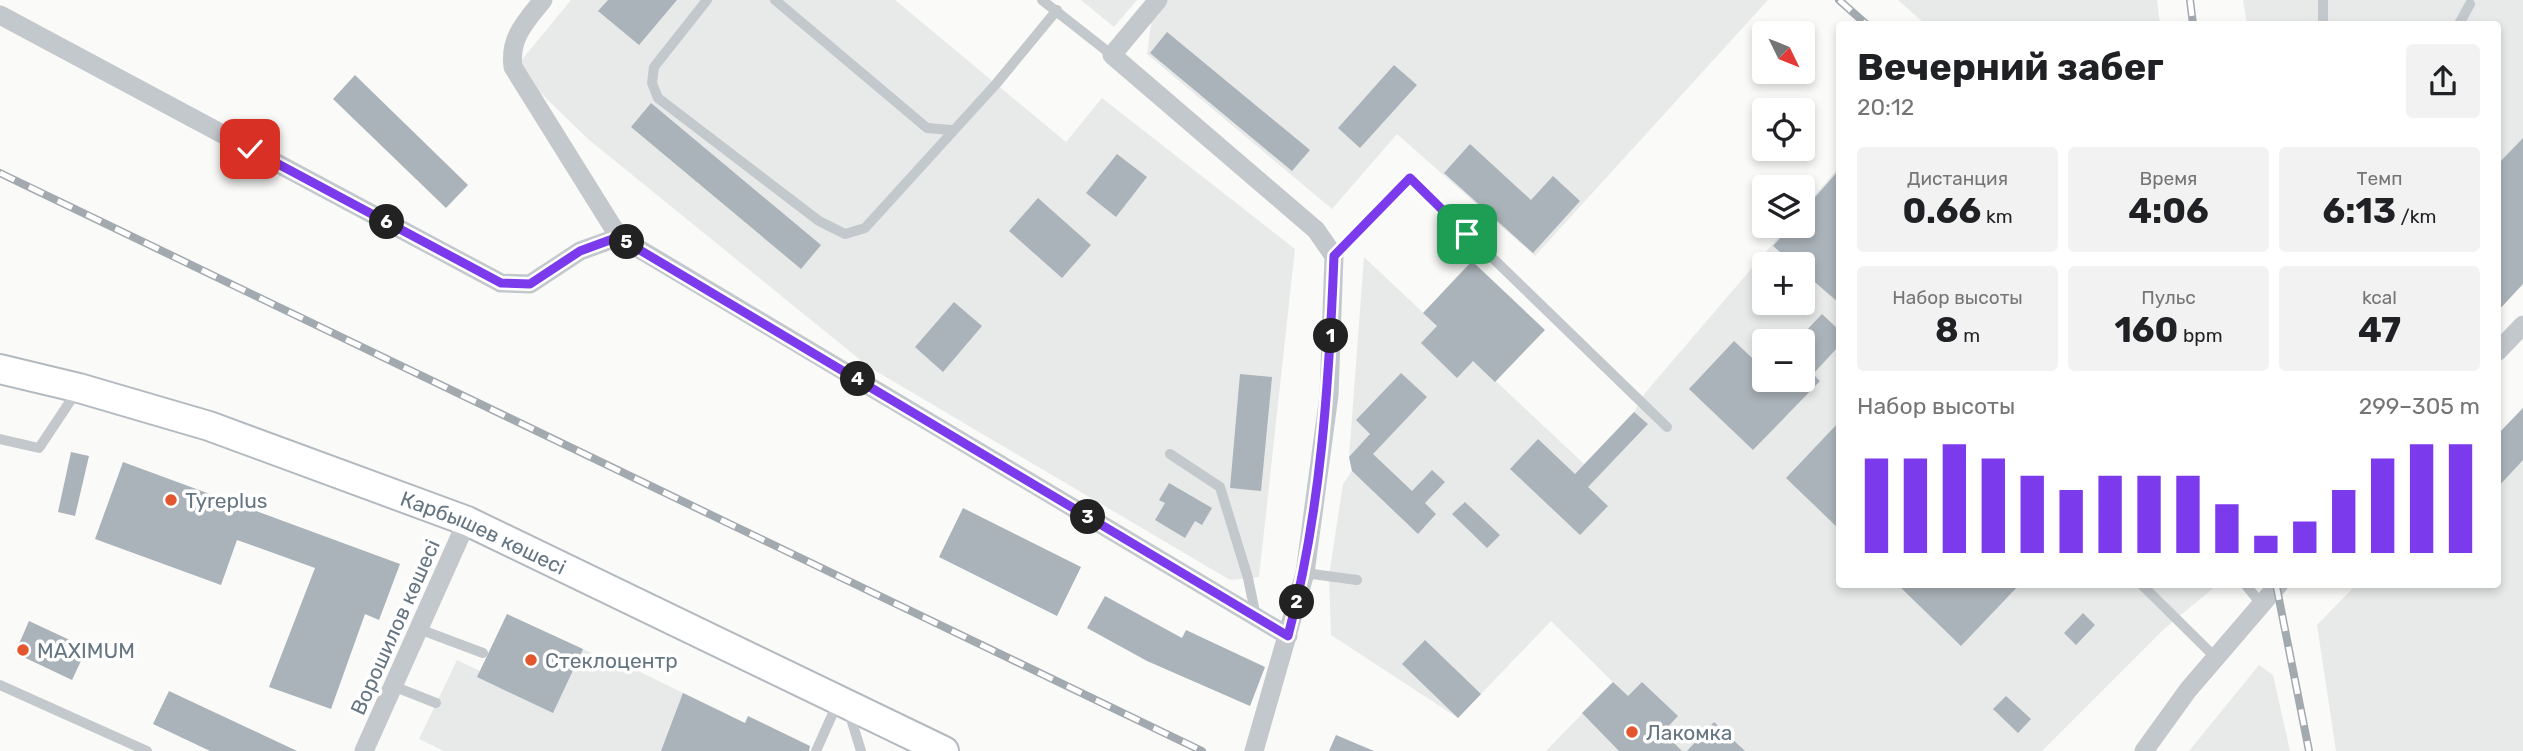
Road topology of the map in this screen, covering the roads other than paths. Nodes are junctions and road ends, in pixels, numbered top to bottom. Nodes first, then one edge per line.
1 (543, 0) edge
2 (707, 0) edge
3 (775, 0) edge
4 (1042, 0) edge
5 (1158, 0) edge
6 (2323, 0) edge
7 (2470, 4) dead end
8 (1057, 10) junction
9 (0, 15) edge
10 (2323, 21) edge
11 (2461, 21) edge
12 (1112, 55) junction
13 (951, 130) junction
14 (618, 237) junction
15 (1334, 256) junction
16 (2523, 325) edge
17 (2501, 348) edge
18 (0, 369) edge
19 (79, 388) junction
20 (1667, 427) dead end
21 (0, 439) edge
22 (1170, 454) dead end
23 (467, 522) junction
24 (1305, 573) junction
25 (1357, 580) dead end
26 (2145, 588) edge
27 (2248, 588) edge
28 (2276, 588) edge
29 (2262, 605) junction
30 (1256, 617) junction
31 (419, 629) junction
32 (1288, 636) junction
33 (483, 653) dead end
34 (2216, 658) junction
35 (0, 685) edge
36 (393, 686) junction
37 (436, 703) dead end
38 (842, 704) junction
39 (146, 751) edge
40 (364, 751) edge
41 (816, 751) edge
42 (861, 751) edge
43 (944, 751) edge
44 (1254, 751) edge
45 (2144, 751) edge

1 - 14 street
2 - 13 lane
3 - 13 lane
4 - 8 lane
5 - 12 street
6 - 10 lane
7 - 11 lane
8 - 12 lane
8 - 13 lane
9 - 14 street
12 - 15 street
14 - 30 street
15 - 20 lane
15 - 24 street
16 - 17 street
18 - 19 main road, Карбышев көшесі
19 - 21 lane
19 - 23 main road, Карбышев көшесі
22 - 30 lane
23 - 31 street, Ворошилов көшесі
23 - 38 main road, Карбышев көшесі
24 - 25 lane
24 - 32 street
26 - 34 lane
27 - 29 lane
28 - 29 street
29 - 34 street
30 - 32 street
31 - 33 lane
31 - 36 street, Ворошилов көшесі
32 - 44 street
34 - 45 street
35 - 39 lane
36 - 37 lane
36 - 40 street, Ворошилов көшесі
38 - 41 lane
38 - 42 lane
38 - 43 main road, Карбышев көшесі

